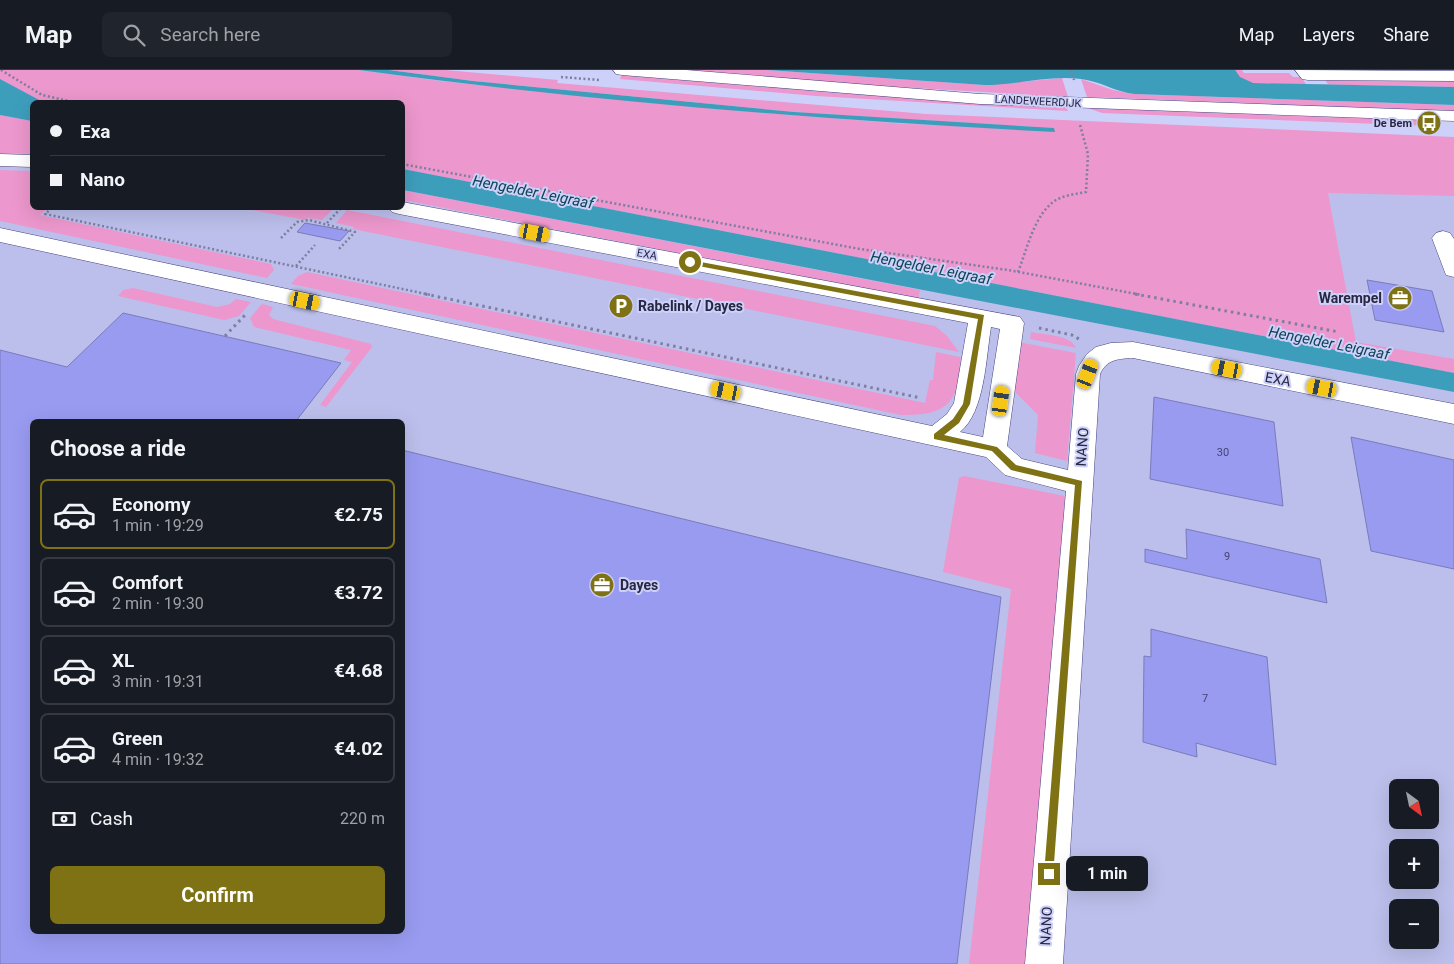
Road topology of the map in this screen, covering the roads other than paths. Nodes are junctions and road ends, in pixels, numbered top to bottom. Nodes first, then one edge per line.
1 (622, 70) edge
2 (1306, 72) edge
3 (1454, 76) edge
4 (1454, 116) edge
5 (0, 160) edge
6 (30, 161) edge
7 (405, 209) edge
8 (0, 235) edge
9 (1444, 238) dead end
10 (1454, 270) edge
11 (981, 317) junction
12 (1102, 355) joint
13 (1454, 414) edge
14 (937, 436) junction
15 (994, 449) junction
16 (1079, 483) junction
17 (1044, 964) edge

1 - 4 street, LANDEWEERDIJK
2 - 3 street
5 - 6 street
7 - 11 street, EXA
8 - 14 street
9 - 10 street
11 - 14 street
11 - 15 street, EXA
12 - 13 street, EXA
12 - 16 street, NANO
14 - 15 street
15 - 16 street
16 - 17 street, NANO

